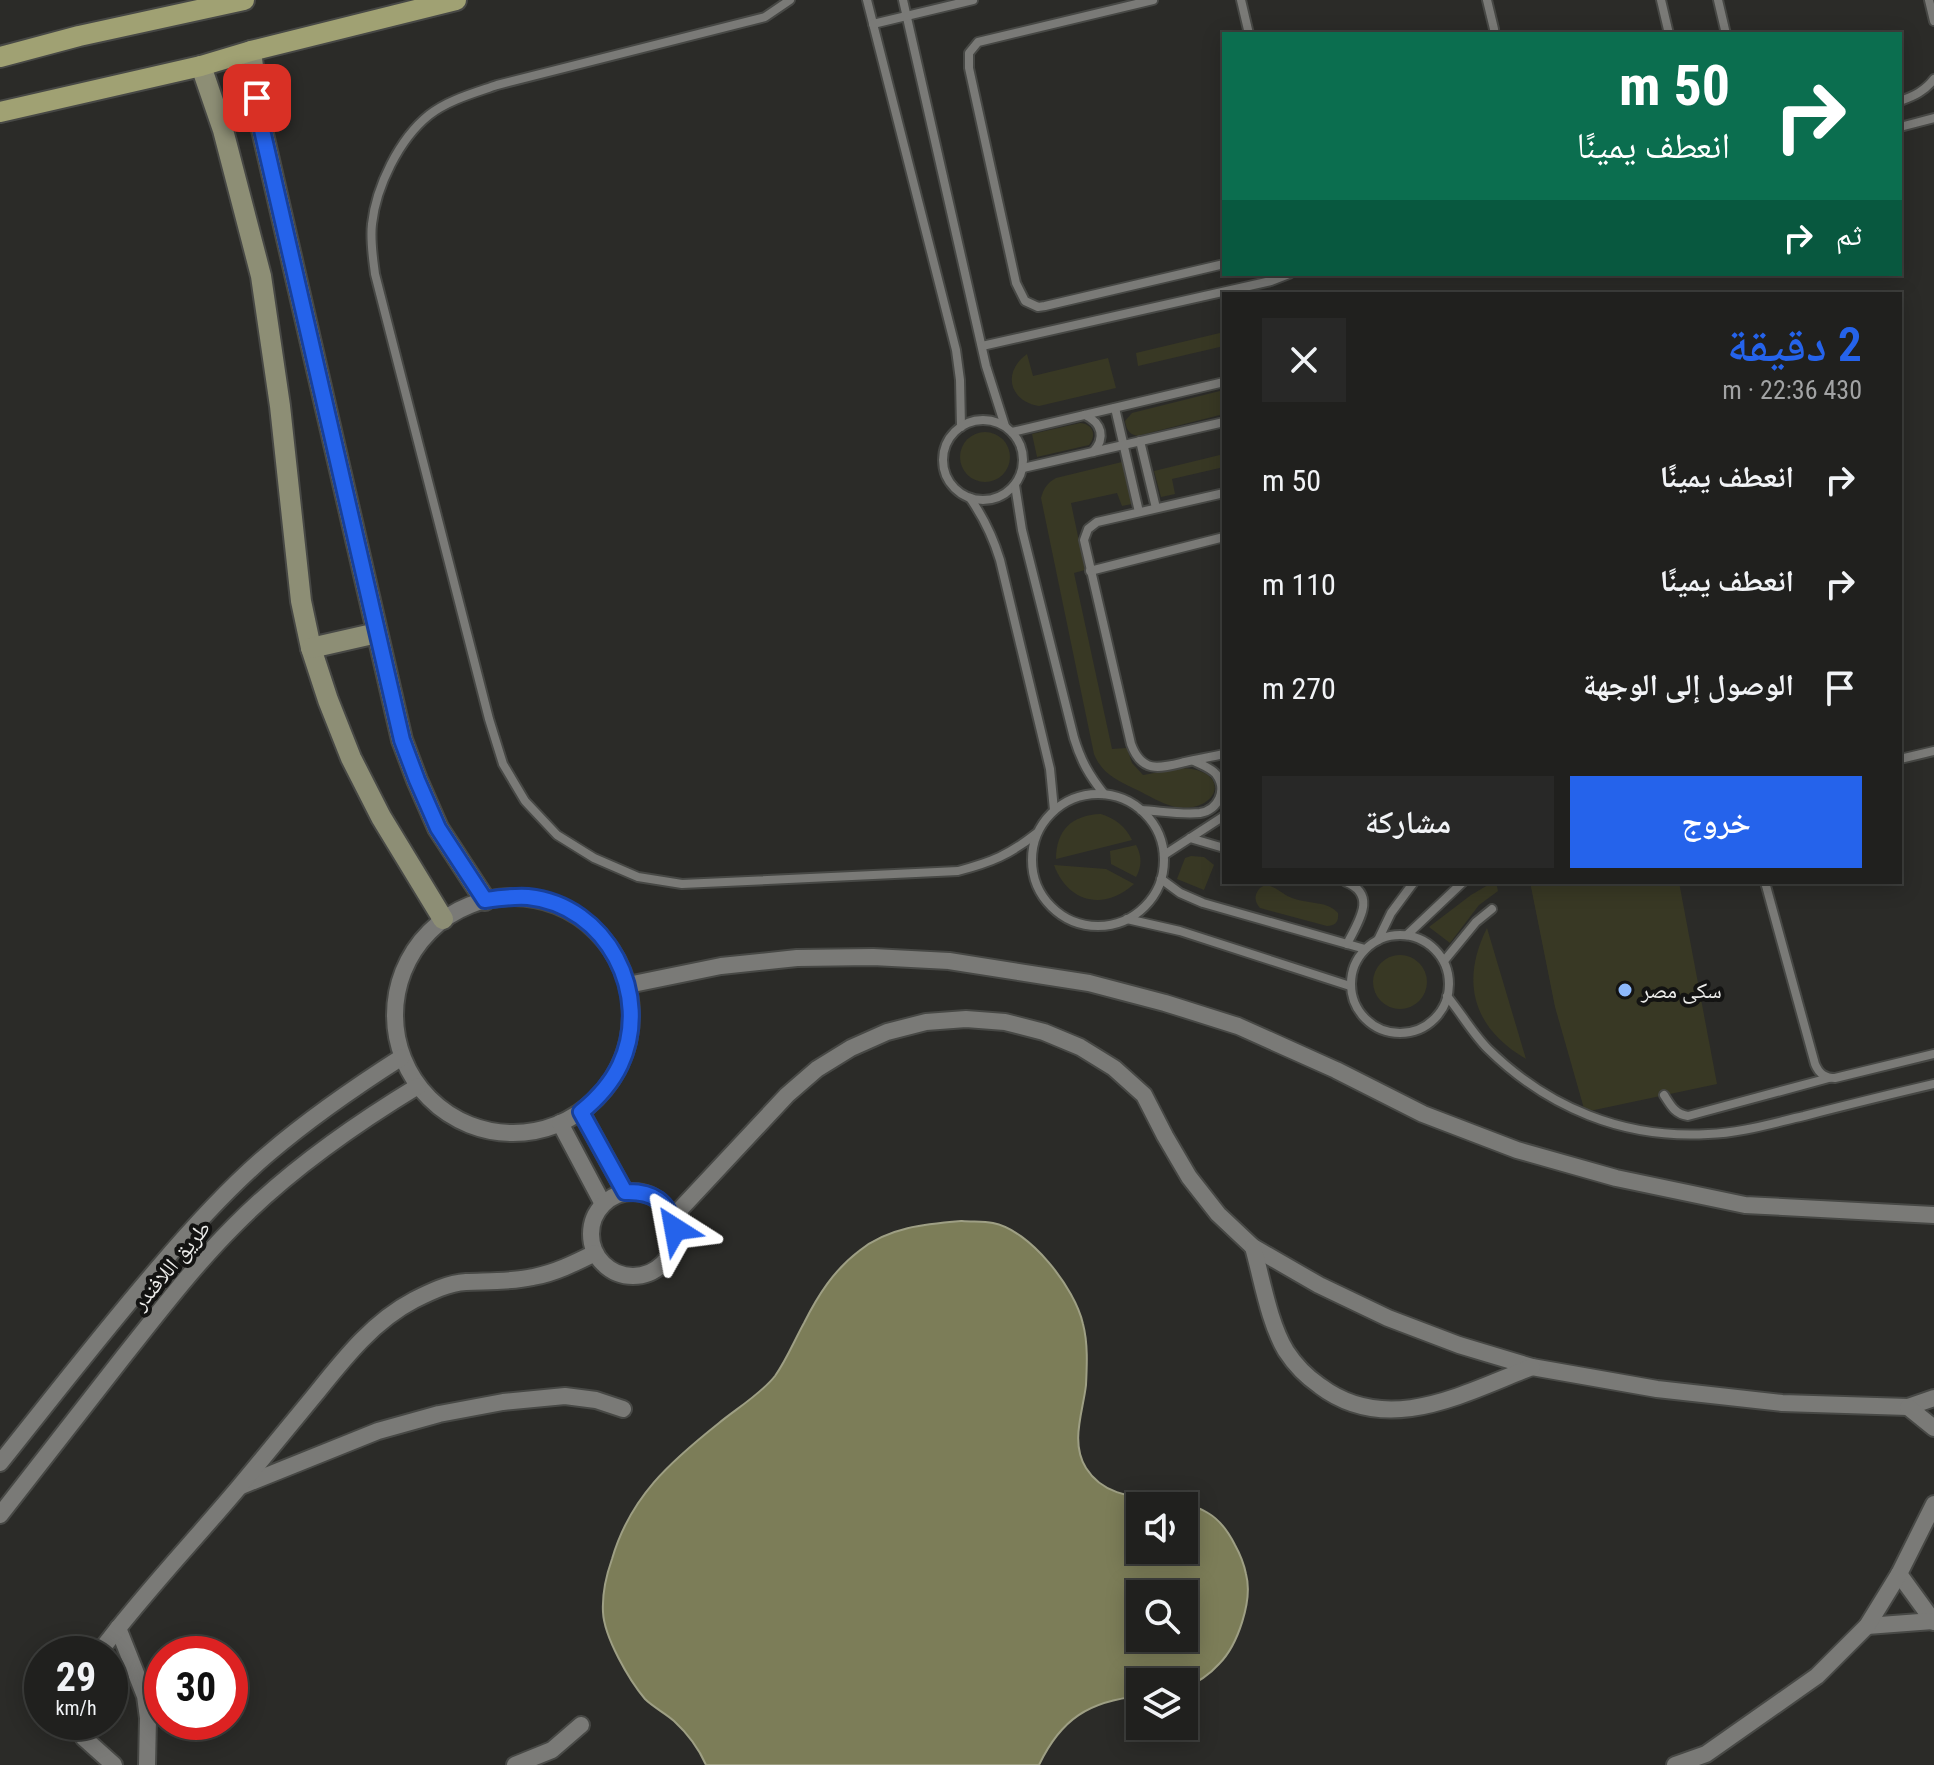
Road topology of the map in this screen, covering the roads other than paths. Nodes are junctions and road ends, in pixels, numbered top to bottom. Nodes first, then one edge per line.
1 (244, 0) edge
2 (456, 0) edge
3 (790, 0) edge
4 (867, 0) edge
5 (903, 0) edge
6 (973, 0) edge
7 (1153, 0) edge
8 (1241, 0) edge
9 (1487, 0) edge
10 (1661, 0) edge
11 (1718, 0) edge
12 (1929, 0) edge
13 (907, 16) junction
14 (1934, 21) edge
15 (873, 24) junction
16 (1494, 29) dead end
17 (1249, 32) edge
18 (1669, 32) edge
19 (1726, 32) edge
20 (251, 51) junction
21 (0, 57) edge
22 (201, 66) junction
23 (1934, 79) edge
24 (1902, 100) edge
25 (0, 112) edge
26 (1934, 118) edge
27 (1902, 126) edge
28 (1222, 264) edge
29 (1284, 276) edge
30 (1222, 292) edge
31 (1222, 292) edge
32 (982, 346) junction
33 (1222, 382) edge
34 (1115, 408) junction
35 (1084, 415) junction
36 (1222, 422) edge
37 (961, 427) junction
38 (1008, 429) junction
39 (1140, 441) junction
40 (1124, 445) junction
41 (1093, 452) junction
42 (1023, 468) junction
43 (1015, 485) junction
44 (1222, 493) edge
45 (970, 498) junction
46 (1156, 508) junction
47 (1139, 512) junction
48 (1222, 538) edge
49 (1090, 571) junction
50 (377, 633) junction
51 (311, 648) junction
52 (1934, 751) edge
53 (1222, 754) edge
54 (1902, 759) edge
55 (1194, 760) junction
56 (1104, 794) junction
57 (1054, 810) junction
58 (1141, 810) junction
59 (1222, 817) edge
60 (1037, 833) junction
61 (1190, 838) junction
62 (1222, 847) edge
63 (1164, 855) junction
64 (1161, 879) junction
65 (1350, 884) edge
66 (1413, 884) edge
67 (1461, 884) edge
68 (1766, 884) edge
69 (485, 900) junction
70 (1492, 909) dead end
71 (443, 919) junction
72 (1127, 919) junction
73 (1407, 935) junction
74 (1378, 940) junction
75 (1347, 944) junction
76 (1365, 949) junction
77 (1444, 961) junction
78 (628, 985) junction
79 (1350, 986) junction
80 (1447, 996) junction
81 (1934, 1054) edge
82 (402, 1057) junction
83 (1830, 1078) junction
84 (1934, 1084) edge
85 (418, 1086) junction
86 (1664, 1095) dead end
87 (581, 1112) junction
88 (560, 1123) junction
89 (625, 1192) junction
90 (603, 1204) junction
91 (1934, 1215) edge
92 (673, 1217) junction
93 (1253, 1247) junction
94 (595, 1253) junction
95 (1532, 1367) junction
96 (1934, 1398) edge
97 (1908, 1407) junction
98 (623, 1409) dead end
99 (1934, 1428) edge
100 (0, 1463) edge
101 (240, 1487) junction
102 (1934, 1504) edge
103 (0, 1515) edge
104 (1899, 1574) junction
105 (1933, 1622) edge
106 (1867, 1626) junction
107 (118, 1628) junction
108 (112, 1636) edge
109 (581, 1725) dead end
110 (86, 1740) edge
111 (114, 1765) edge
112 (147, 1765) edge
113 (515, 1765) edge
114 (1675, 1765) edge

1 - 21 main road
2 - 20 main road
3 - 60 lane
4 - 15 lane
5 - 13 lane
6 - 13 lane
7 - 28 lane
8 - 17 lane
9 - 16 lane
10 - 18 lane
11 - 19 lane
12 - 14 lane
13 - 15 lane
13 - 32 lane
15 - 37 lane
20 - 22 main road
20 - 50 street
22 - 25 main road
22 - 51 street
23 - 24 lane
26 - 27 lane
29 - 30 lane
31 - 32 lane
32 - 38 lane
33 - 34 lane
34 - 35 lane
34 - 40 lane
35 - 38 lane
35 - 41 lane
36 - 39 lane
37 - 38 lane
37 - 45 lane
38 - 42 lane
39 - 40 lane
39 - 46 lane
40 - 41 lane
40 - 47 lane
41 - 42 lane
42 - 43 lane
43 - 45 lane
43 - 56 lane
44 - 46 lane
45 - 57 lane
46 - 47 lane
47 - 49 lane
48 - 49 lane
49 - 55 lane
50 - 51 street
50 - 69 street
51 - 71 street
52 - 54 lane
53 - 55 lane
55 - 58 lane
56 - 57 lane
56 - 58 lane
57 - 60 lane
58 - 63 lane
59 - 61 lane
60 - 72 lane
61 - 62 lane
61 - 63 lane
63 - 64 lane
64 - 72 lane
64 - 75 lane
65 - 75 lane
66 - 74 lane
67 - 73 lane
68 - 83 lane
69 - 71 street
69 - 78 street
70 - 77 lane
71 - 82 street
72 - 79 lane
73 - 74 lane
73 - 77 lane
74 - 76 lane
75 - 76 lane
76 - 79 lane
77 - 80 lane
78 - 87 street
78 - 91 street
79 - 80 lane
80 - 84 lane
81 - 83 lane
82 - 85 street
82 - 100 street, طريق اللافندر
83 - 86 lane
85 - 88 street
85 - 103 street, طريق اللافندر
87 - 88 street
87 - 89 street
88 - 90 street
89 - 90 street
89 - 92 street
90 - 94 street
92 - 93 street
92 - 94 street
93 - 95 street
93 - 95 street
94 - 101 street
95 - 97 street
96 - 97 street
97 - 99 street
98 - 101 street
101 - 107 street
102 - 104 street
104 - 105 street
104 - 106 street
105 - 106 street
106 - 114 street
107 - 108 street
107 - 112 street
109 - 113 street
110 - 111 street

